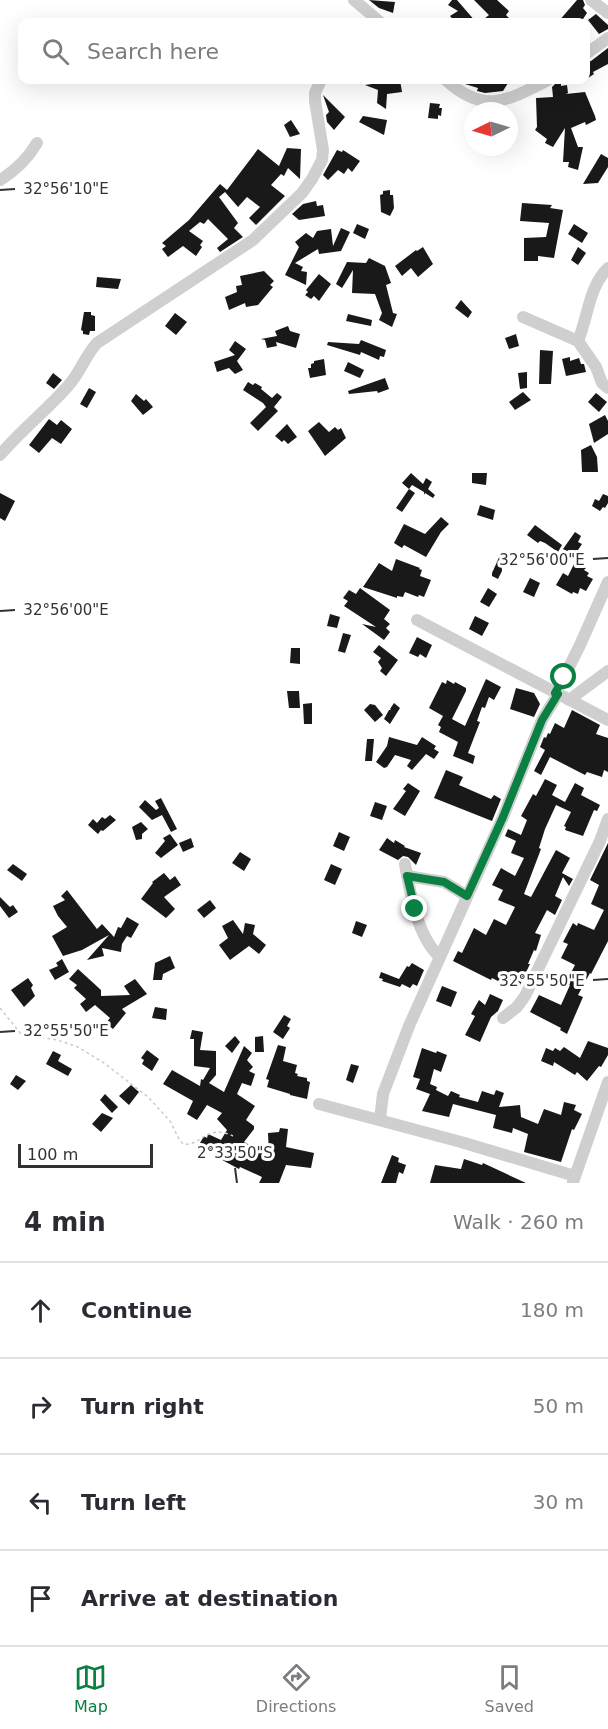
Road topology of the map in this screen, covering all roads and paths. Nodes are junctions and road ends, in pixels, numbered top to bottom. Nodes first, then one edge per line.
1 (354, 0) edge
2 (591, 0) edge
3 (608, 14) edge
4 (375, 18) edge
5 (608, 38) edge
6 (590, 51) edge
7 (319, 84) edge
8 (450, 84) edge
9 (538, 84) edge
10 (37, 143) dead end
11 (0, 180) edge
12 (608, 268) edge
13 (523, 317) dead end
14 (578, 341) junction
15 (608, 388) edge
16 (0, 456) edge
17 (608, 582) edge
18 (417, 620) dead end
19 (608, 671) edge
20 (561, 696) junction
21 (608, 720) edge
22 (608, 819) edge
23 (467, 896) junction
24 (439, 956) junction
25 (0, 1008) edge
26 (503, 1018) dead end
27 (608, 1082) edge
28 (319, 1104) dead end
29 (380, 1119) junction
30 (233, 1136) dead end
31 (574, 1180) edge

1 - 4 street
2 - 3 street
5 - 6 street
7 - 16 street
8 - 9 street
10 - 11 street
12 - 14 street
13 - 14 street
14 - 15 street
17 - 20 street
18 - 20 street
19 - 20 street
20 - 21 street
20 - 23 street
22 - 26 street
23 - 24 street
23 - 24 street
24 - 29 street
25 - 30 path
27 - 31 street
28 - 29 street
29 - 31 street

